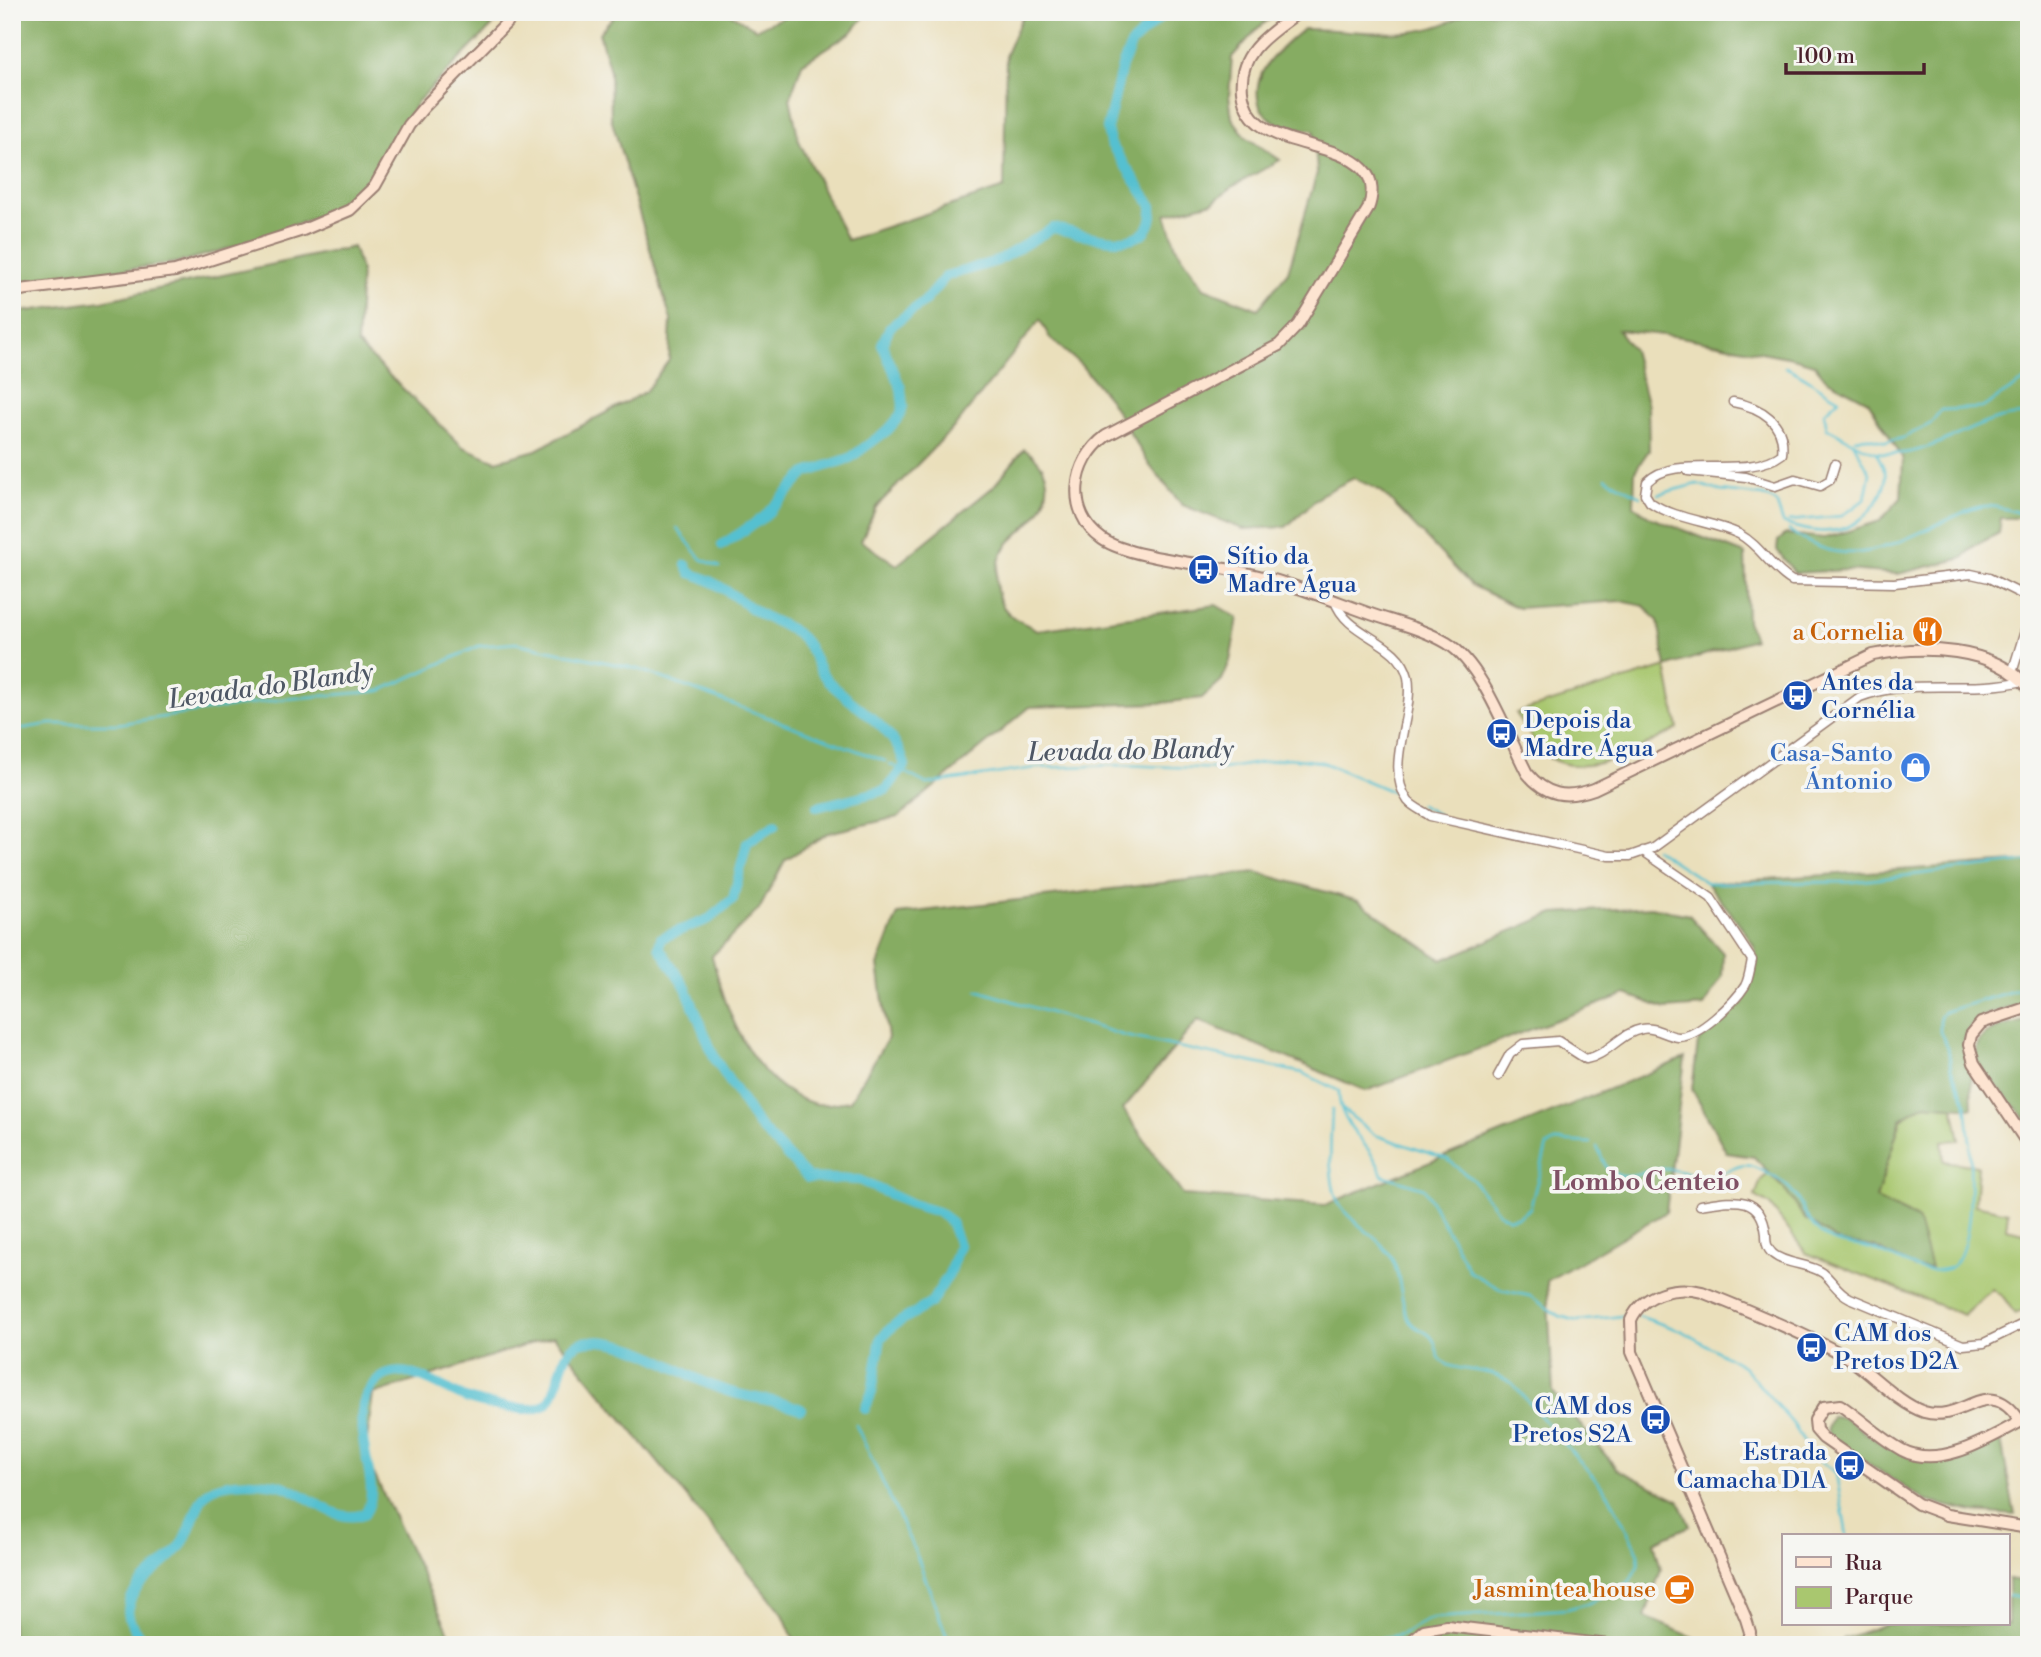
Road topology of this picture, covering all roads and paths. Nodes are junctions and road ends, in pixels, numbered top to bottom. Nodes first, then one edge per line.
1 (517, 12) edge
2 (1299, 12) edge
3 (12, 292) edge
4 (1733, 402) dead end
5 (1835, 464) dead end
6 (1685, 469) junction
7 (2029, 598) edge
8 (1335, 601) junction
9 (2029, 618) edge
10 (2012, 673) junction
11 (2026, 684) edge
12 (1643, 852) junction
13 (2029, 1007) edge
14 (1498, 1076) dead end
15 (2029, 1146) edge
16 (1700, 1205) dead end
17 (2029, 1321) edge
18 (2026, 1419) edge
19 (2029, 1528) edge
20 (1407, 1645) edge
21 (1609, 1645) edge
22 (1746, 1645) edge

1 - 3 main road
2 - 8 main road
4 - 6 street
5 - 6 street
6 - 7 street
8 - 10 main road
8 - 12 street
9 - 10 street
10 - 11 main road
11 - 12 street
12 - 14 street
13 - 15 main road
16 - 17 street
18 - 19 main road
18 - 22 main road
20 - 21 main road

